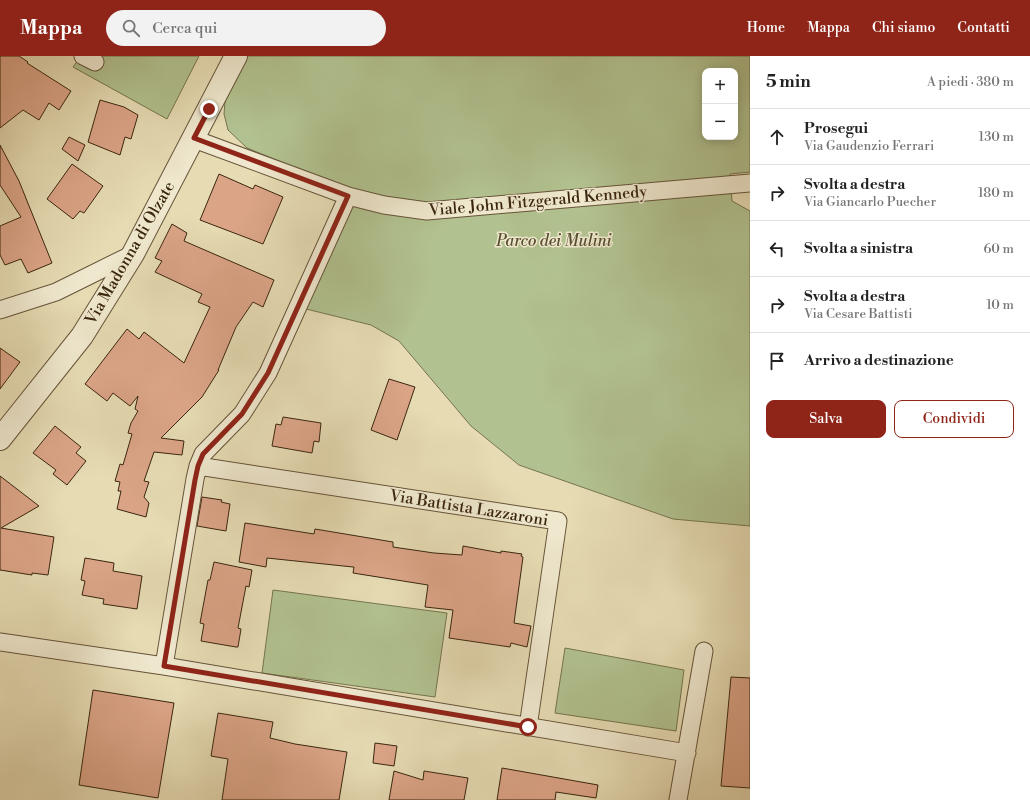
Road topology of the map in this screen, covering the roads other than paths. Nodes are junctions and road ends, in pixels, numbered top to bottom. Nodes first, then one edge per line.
1 (236, 56) edge
2 (194, 138) junction
3 (750, 183) edge
4 (348, 196) junction
5 (133, 254) junction
6 (0, 310) edge
7 (0, 439) edge
8 (198, 466) junction
9 (0, 642) edge
10 (704, 651) dead end
11 (164, 666) junction
12 (528, 727) junction
13 (686, 753) junction
14 (678, 800) edge

1 - 2 street, Via Madonna di Olzate
2 - 4 street, Viale John Fitzgerald Kennedy
2 - 5 street, Via Madonna di Olzate
3 - 4 street, Viale John Fitzgerald Kennedy
4 - 8 street
5 - 6 street
5 - 7 street, Via Madonna di Olzate
8 - 11 street
8 - 12 street, Via Battista Lazzaroni
9 - 11 street
10 - 13 street
11 - 12 street
12 - 13 street
13 - 14 street

